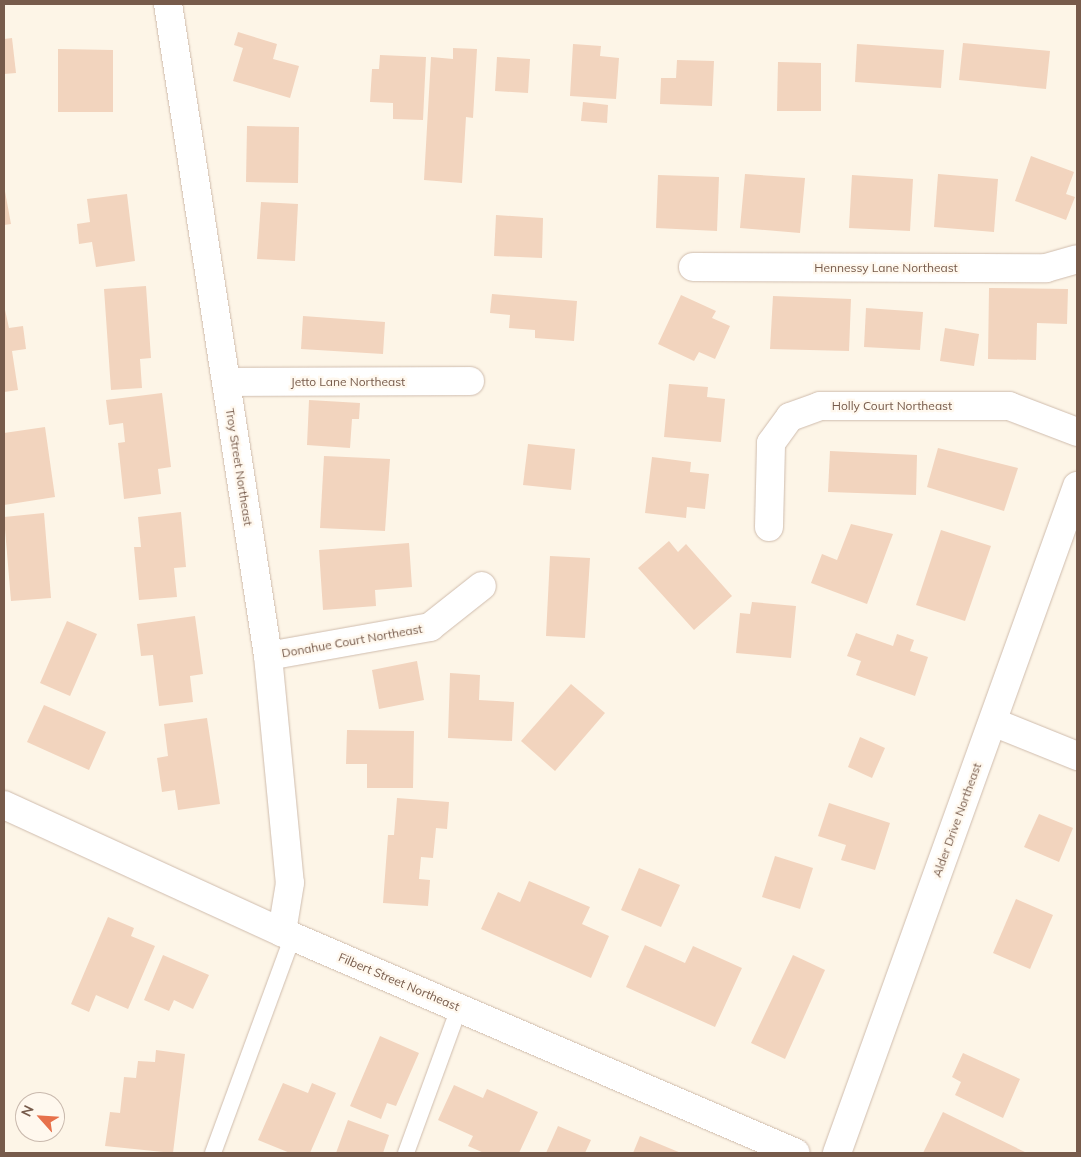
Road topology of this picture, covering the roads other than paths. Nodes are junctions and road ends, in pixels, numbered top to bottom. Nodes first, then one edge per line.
1 (168, 4) edge
2 (1077, 259) edge
3 (693, 266) dead end
4 (470, 381) dead end
5 (226, 382) junction
6 (1077, 432) edge
7 (1077, 486) edge
8 (769, 527) dead end
9 (482, 586) dead end
10 (268, 656) junction
11 (992, 722) junction
12 (1077, 756) edge
13 (4, 805) edge
14 (287, 934) junction
15 (459, 1008) junction
16 (213, 1153) edge
17 (406, 1153) edge
18 (796, 1153) edge
19 (837, 1153) edge

1 - 5 street, Troy Street Northeast
2 - 3 street, Hennessy Lane Northeast
4 - 5 street, Jetto Lane Northeast
5 - 10 street, Troy Street Northeast
6 - 8 street, Holly Court Northeast
7 - 11 street, Alder Drive Northeast
9 - 10 street, Donahue Court Northeast
10 - 14 street, Troy Street Northeast
11 - 12 street
11 - 19 street, Alder Drive Northeast
13 - 14 street, Filbert Street Northeast
14 - 15 street, Filbert Street Northeast
14 - 16 lane
15 - 17 lane
15 - 18 street, Filbert Street Northeast

